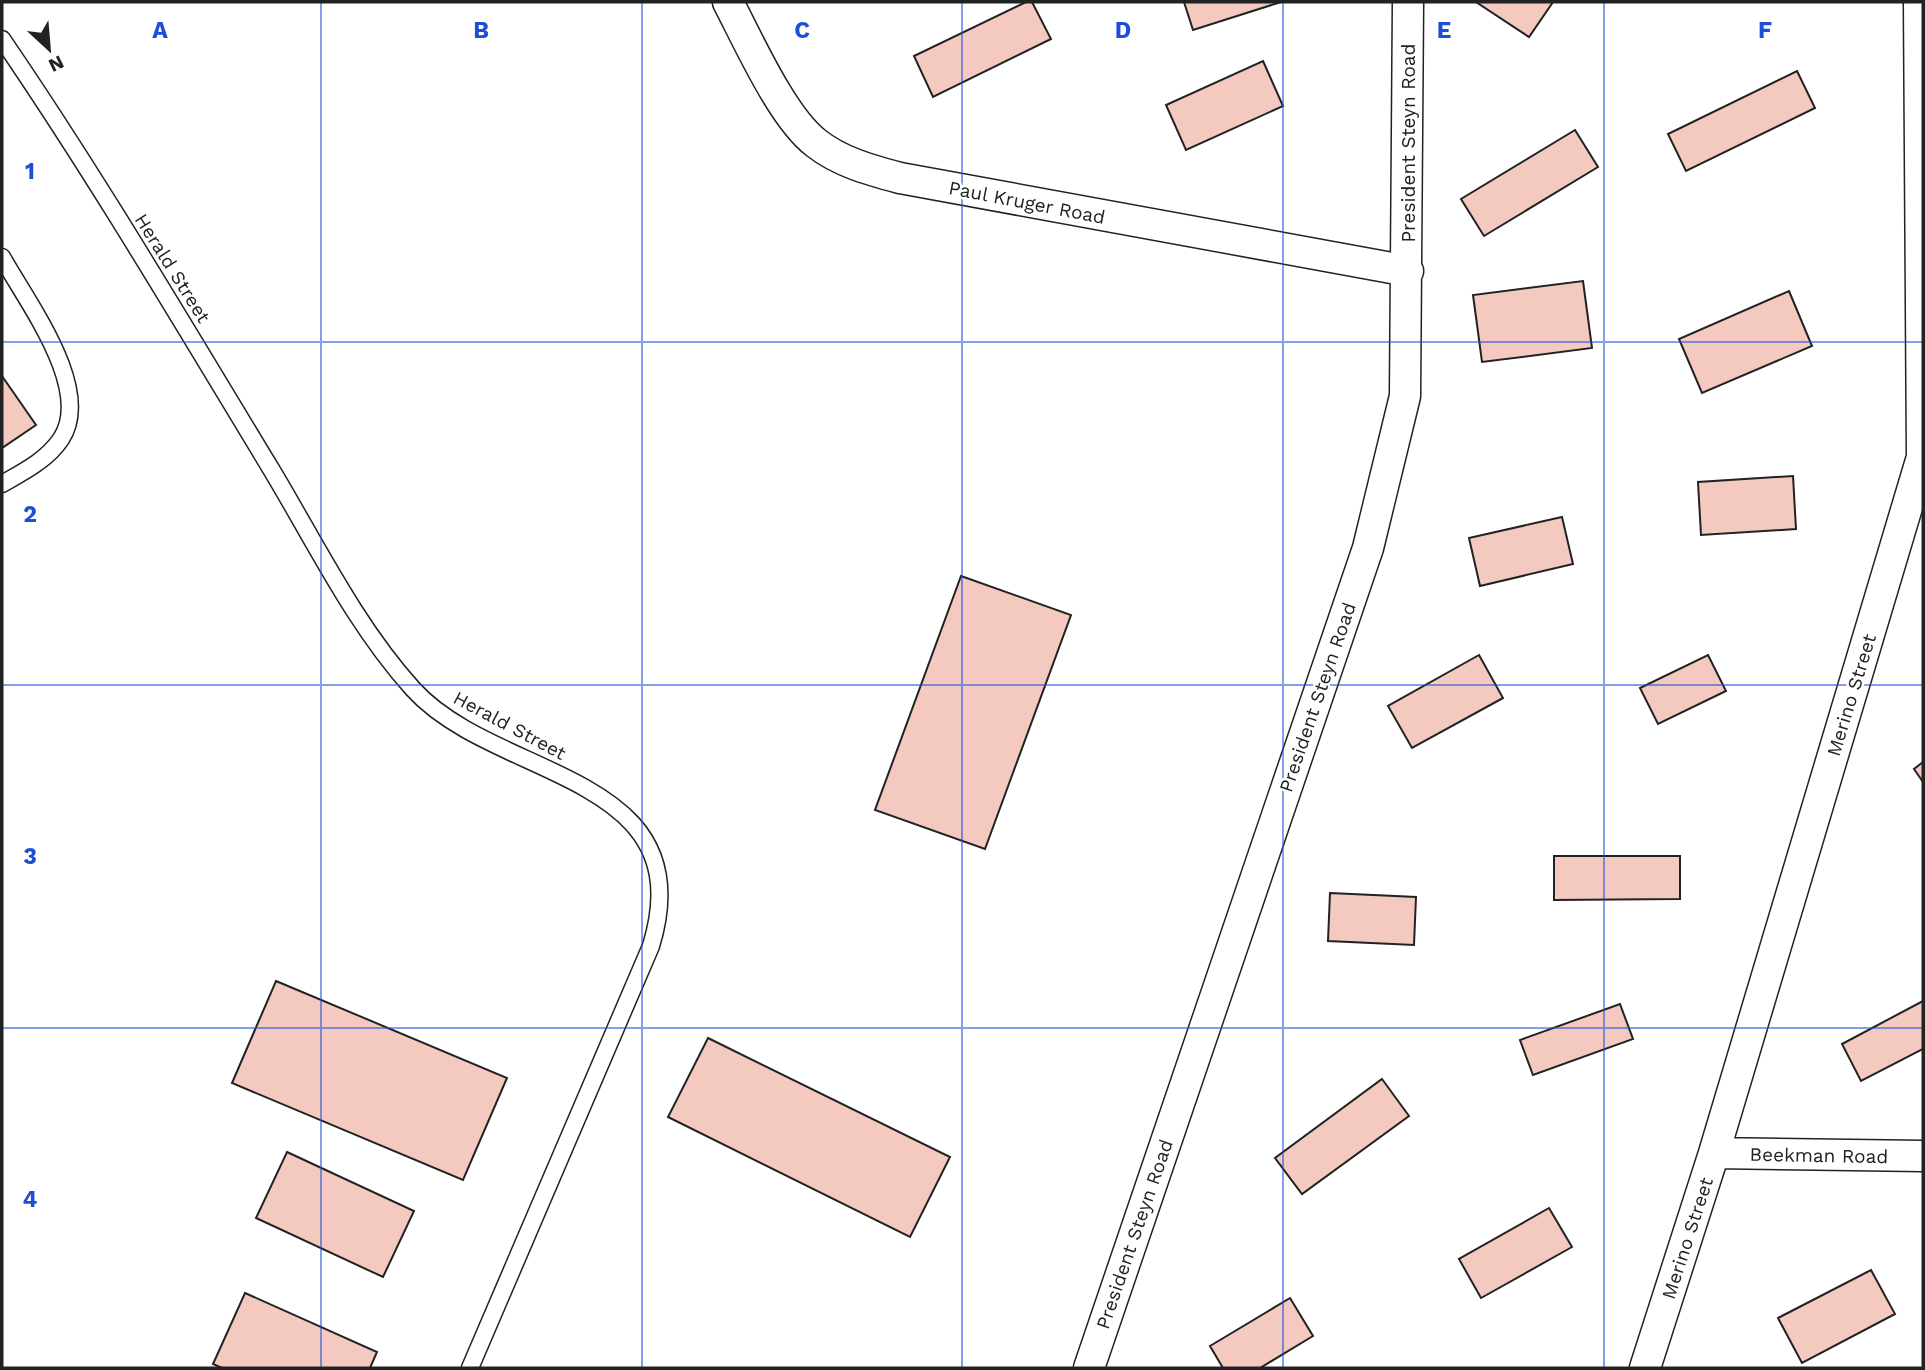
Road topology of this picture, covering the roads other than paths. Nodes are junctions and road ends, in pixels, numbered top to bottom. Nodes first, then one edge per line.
1 (728, 2) edge
2 (1408, 2) edge
3 (1919, 2) edge
4 (2, 39) edge
5 (2, 257) edge
6 (1408, 271) junction
7 (1923, 457) edge
8 (2, 484) edge
9 (1714, 1153) junction
10 (1923, 1156) edge
11 (470, 1368) edge
12 (1089, 1368) edge
13 (1645, 1368) edge

1 - 6 street, Paul Kruger Road
2 - 6 street, President Steyn Road
3 - 7 street, Merino Street
4 - 11 lane, Herald Street
5 - 8 lane
6 - 12 street, President Steyn Road
7 - 9 street, Merino Street
9 - 10 street, Beekman Road
9 - 13 street, Merino Street

